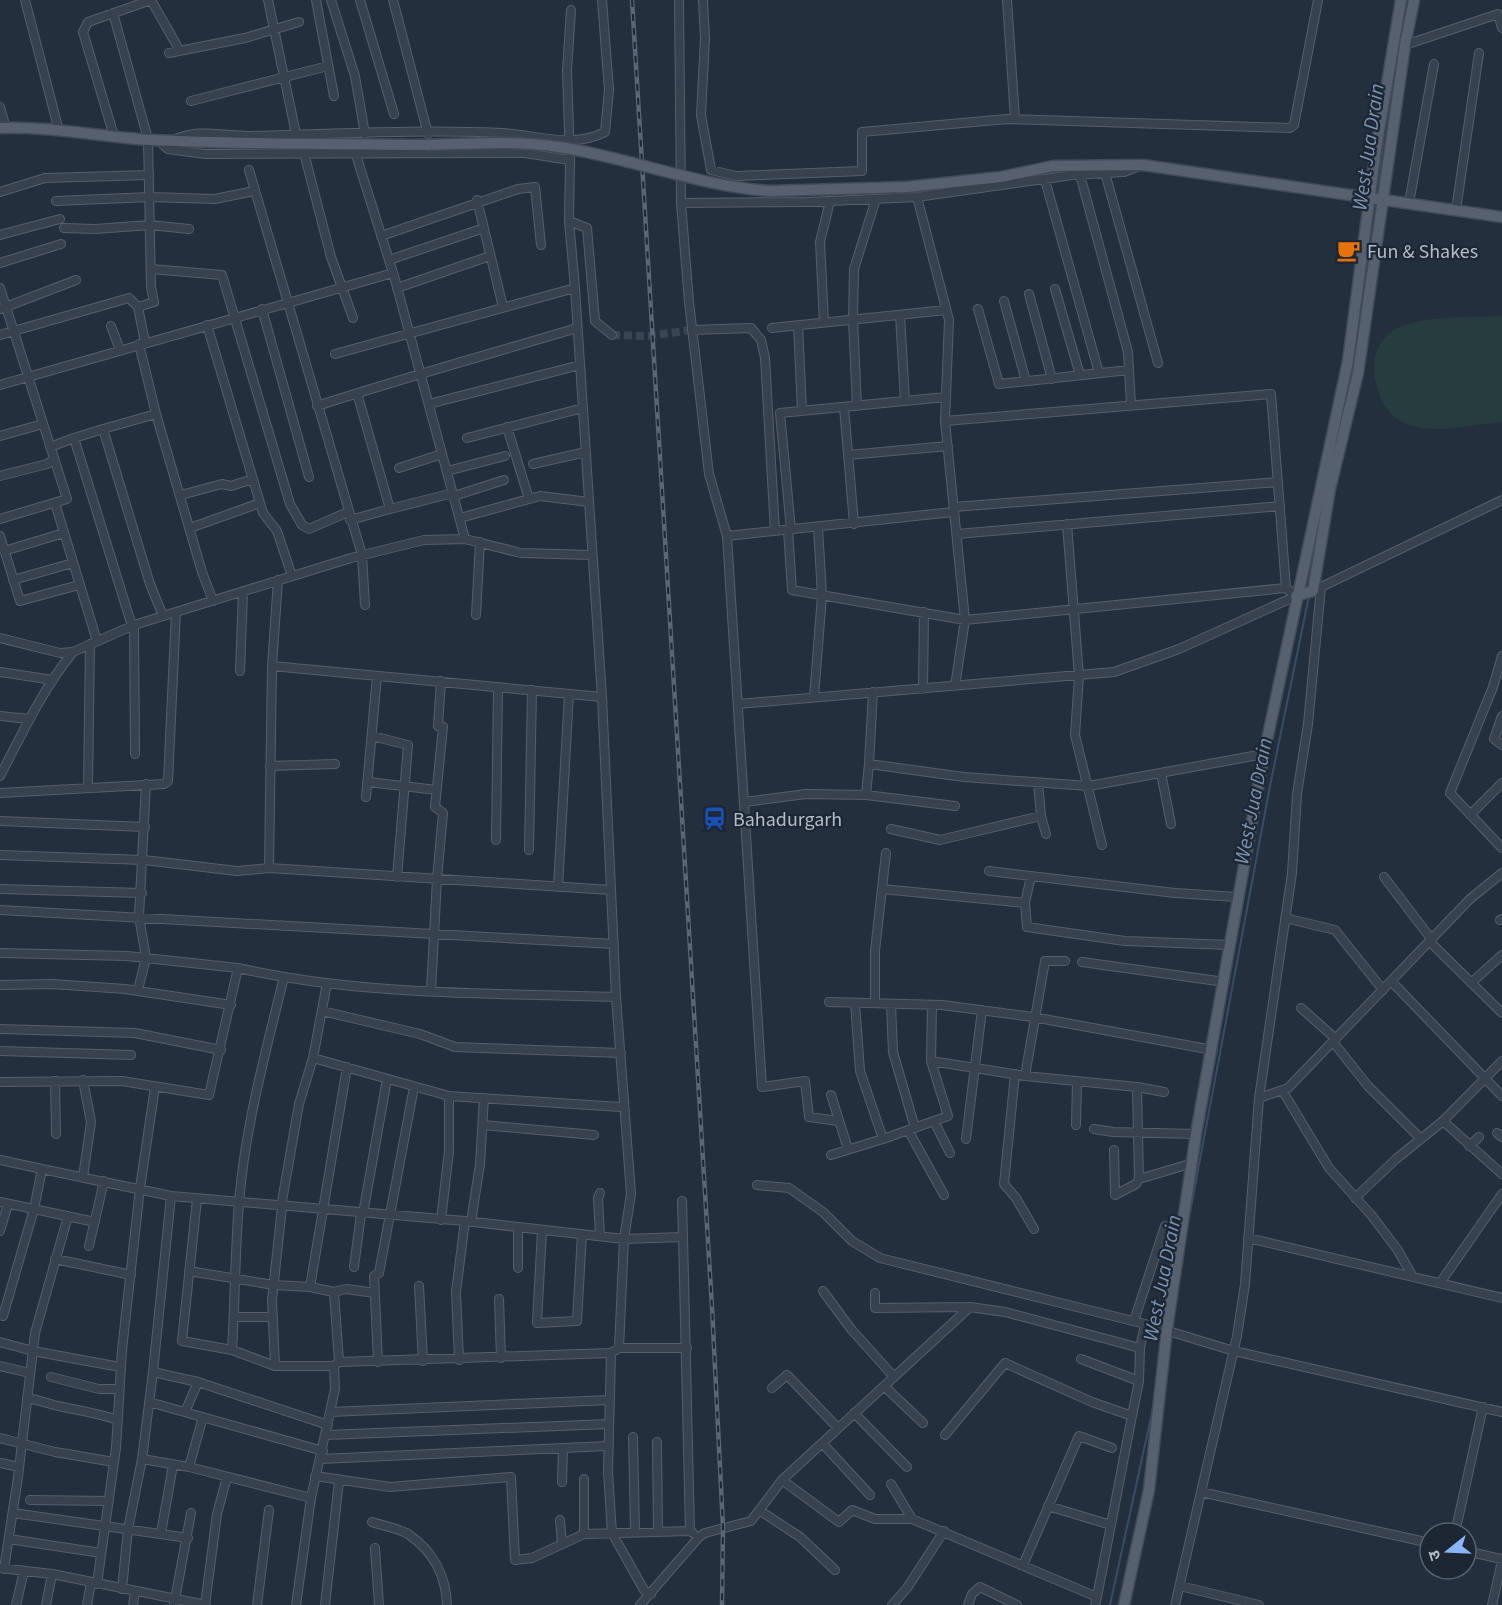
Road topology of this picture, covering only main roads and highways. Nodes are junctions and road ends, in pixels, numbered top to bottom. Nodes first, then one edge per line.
1 (1401, 0) edge
2 (1414, 0) edge
3 (3, 128) edge
4 (1369, 197) junction
5 (1382, 199) junction
6 (1502, 217) edge
7 (1296, 596) junction
8 (1124, 1605) edge

1 - 4 main road
2 - 5 main road
3 - 4 main road, bridge
4 - 5 main road
4 - 7 main road
5 - 6 main road
5 - 7 main road
7 - 8 main road

